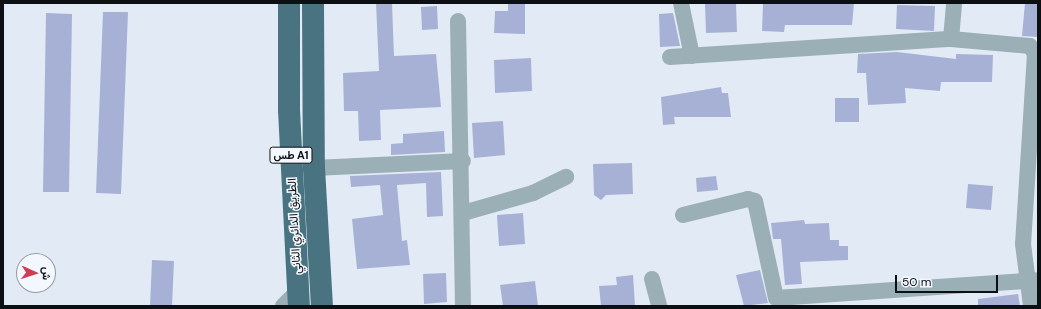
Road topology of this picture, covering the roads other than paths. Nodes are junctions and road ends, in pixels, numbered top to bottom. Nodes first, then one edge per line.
1 (289, 3) edge
2 (313, 3) edge
3 (681, 3) edge
4 (954, 3) edge
5 (458, 21) dead end
6 (951, 39) junction
7 (692, 56) junction
8 (670, 57) dead end
9 (463, 160) junction
10 (314, 168) junction
11 (566, 177) dead end
12 (463, 213) junction
13 (682, 215) dead end
14 (652, 279) dead end
15 (1032, 279) edge
16 (299, 298) edge
17 (882, 300) edge
18 (776, 302) edge
19 (283, 306) edge
20 (322, 306) edge
21 (463, 306) edge
22 (659, 306) edge
23 (1031, 306) edge

1 - 16 highway, الطريق الدائري الثاني / طس A1
2 - 10 highway, الطريق الدائري الثاني / طس A1
3 - 7 street
4 - 6 street
5 - 9 street
6 - 7 street
6 - 15 street
7 - 8 street
9 - 10 street
9 - 12 street
10 - 20 highway, الطريق الدائري الثاني / طس A1
11 - 12 street
12 - 21 street
13 - 18 street
14 - 22 street
15 - 17 street
15 - 23 street
16 - 19 street
17 - 18 street

